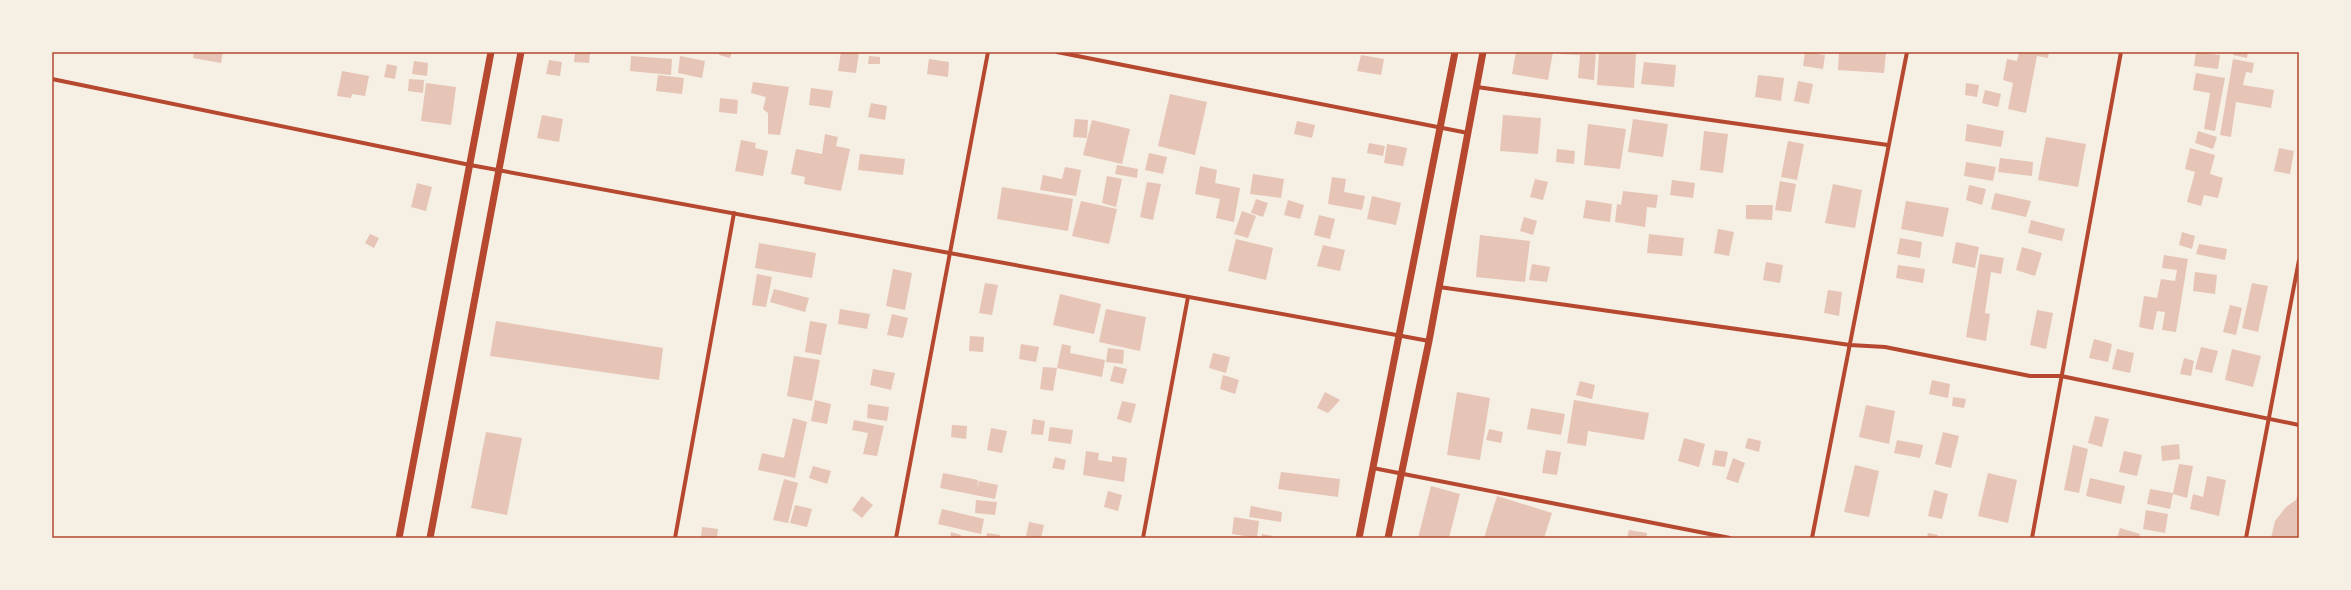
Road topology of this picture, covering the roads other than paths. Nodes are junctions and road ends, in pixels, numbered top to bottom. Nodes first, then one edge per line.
1 (491, 52) edge
2 (521, 52) edge
3 (988, 52) edge
4 (1057, 52) edge
5 (1455, 52) edge
6 (1484, 52) edge
7 (1907, 52) edge
8 (2121, 52) edge
9 (52, 79) edge
10 (1477, 87) junction
11 (1441, 127) junction
12 (1468, 133) junction
13 (1888, 145) junction
14 (470, 165) junction
15 (498, 170) junction
16 (734, 213) junction
17 (949, 253) junction
18 (2299, 260) edge
19 (1439, 287) junction
20 (1188, 297) junction
21 (1399, 335) junction
22 (1429, 341) junction
23 (1850, 346) junction
24 (2061, 376) junction
25 (2269, 419) junction
26 (2299, 425) edge
27 (1373, 468) junction
28 (1402, 473) junction
29 (399, 538) edge
30 (430, 538) edge
31 (675, 538) edge
32 (896, 538) edge
33 (1143, 538) edge
34 (1359, 538) edge
35 (1388, 538) edge
36 (1730, 538) edge
37 (1812, 538) edge
38 (2032, 538) edge
39 (2246, 538) edge

1 - 14 street
2 - 15 street
3 - 17 street
4 - 11 street
5 - 11 street
6 - 10 street
7 - 13 street
8 - 24 street
9 - 14 street
10 - 12 street
10 - 13 street
11 - 12 street
11 - 21 street
12 - 19 street
13 - 23 street
14 - 15 street
14 - 29 street
15 - 16 street
15 - 30 street
16 - 17 street
16 - 31 street
17 - 20 street
17 - 32 street
18 - 25 street
19 - 22 street
19 - 23 street
20 - 21 street
20 - 33 street
21 - 22 street
21 - 27 street
22 - 28 street
23 - 24 street
23 - 37 street
24 - 25 street
24 - 38 street
25 - 26 street
25 - 39 street
27 - 28 street
27 - 34 street
28 - 35 street
28 - 36 street

